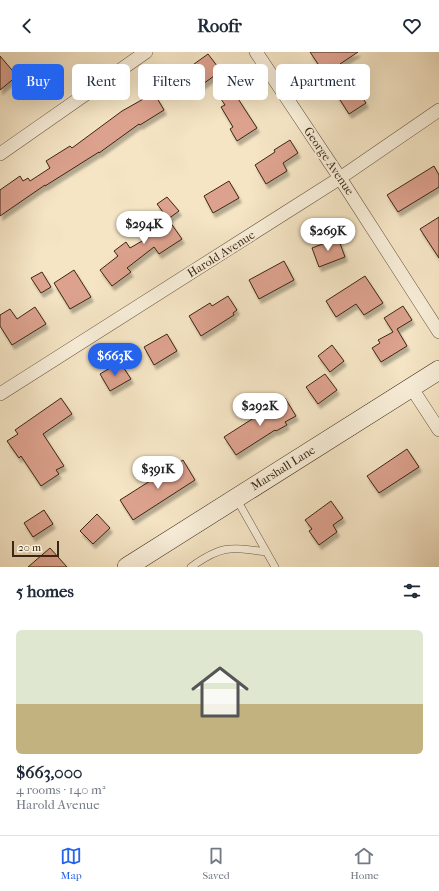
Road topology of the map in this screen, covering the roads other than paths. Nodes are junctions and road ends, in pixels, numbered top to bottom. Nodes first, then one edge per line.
1 (146, 52) edge
2 (256, 52) edge
3 (439, 110) edge
4 (0, 154) edge
5 (340, 178) junction
6 (439, 332) edge
7 (439, 370) edge
8 (411, 387) junction
9 (0, 394) edge
10 (439, 430) edge
11 (236, 498) junction
12 (266, 552) junction
13 (127, 567) edge
14 (191, 567) edge
15 (275, 567) edge

1 - 4 street
2 - 5 street, George Avenue
3 - 5 street, Harold Avenue
5 - 6 street, George Avenue
5 - 9 street, Harold Avenue
7 - 8 street, Marshall Lane
8 - 10 street
8 - 11 street, Marshall Lane
11 - 12 lane
11 - 13 street, Marshall Lane
12 - 14 lane
12 - 15 lane

